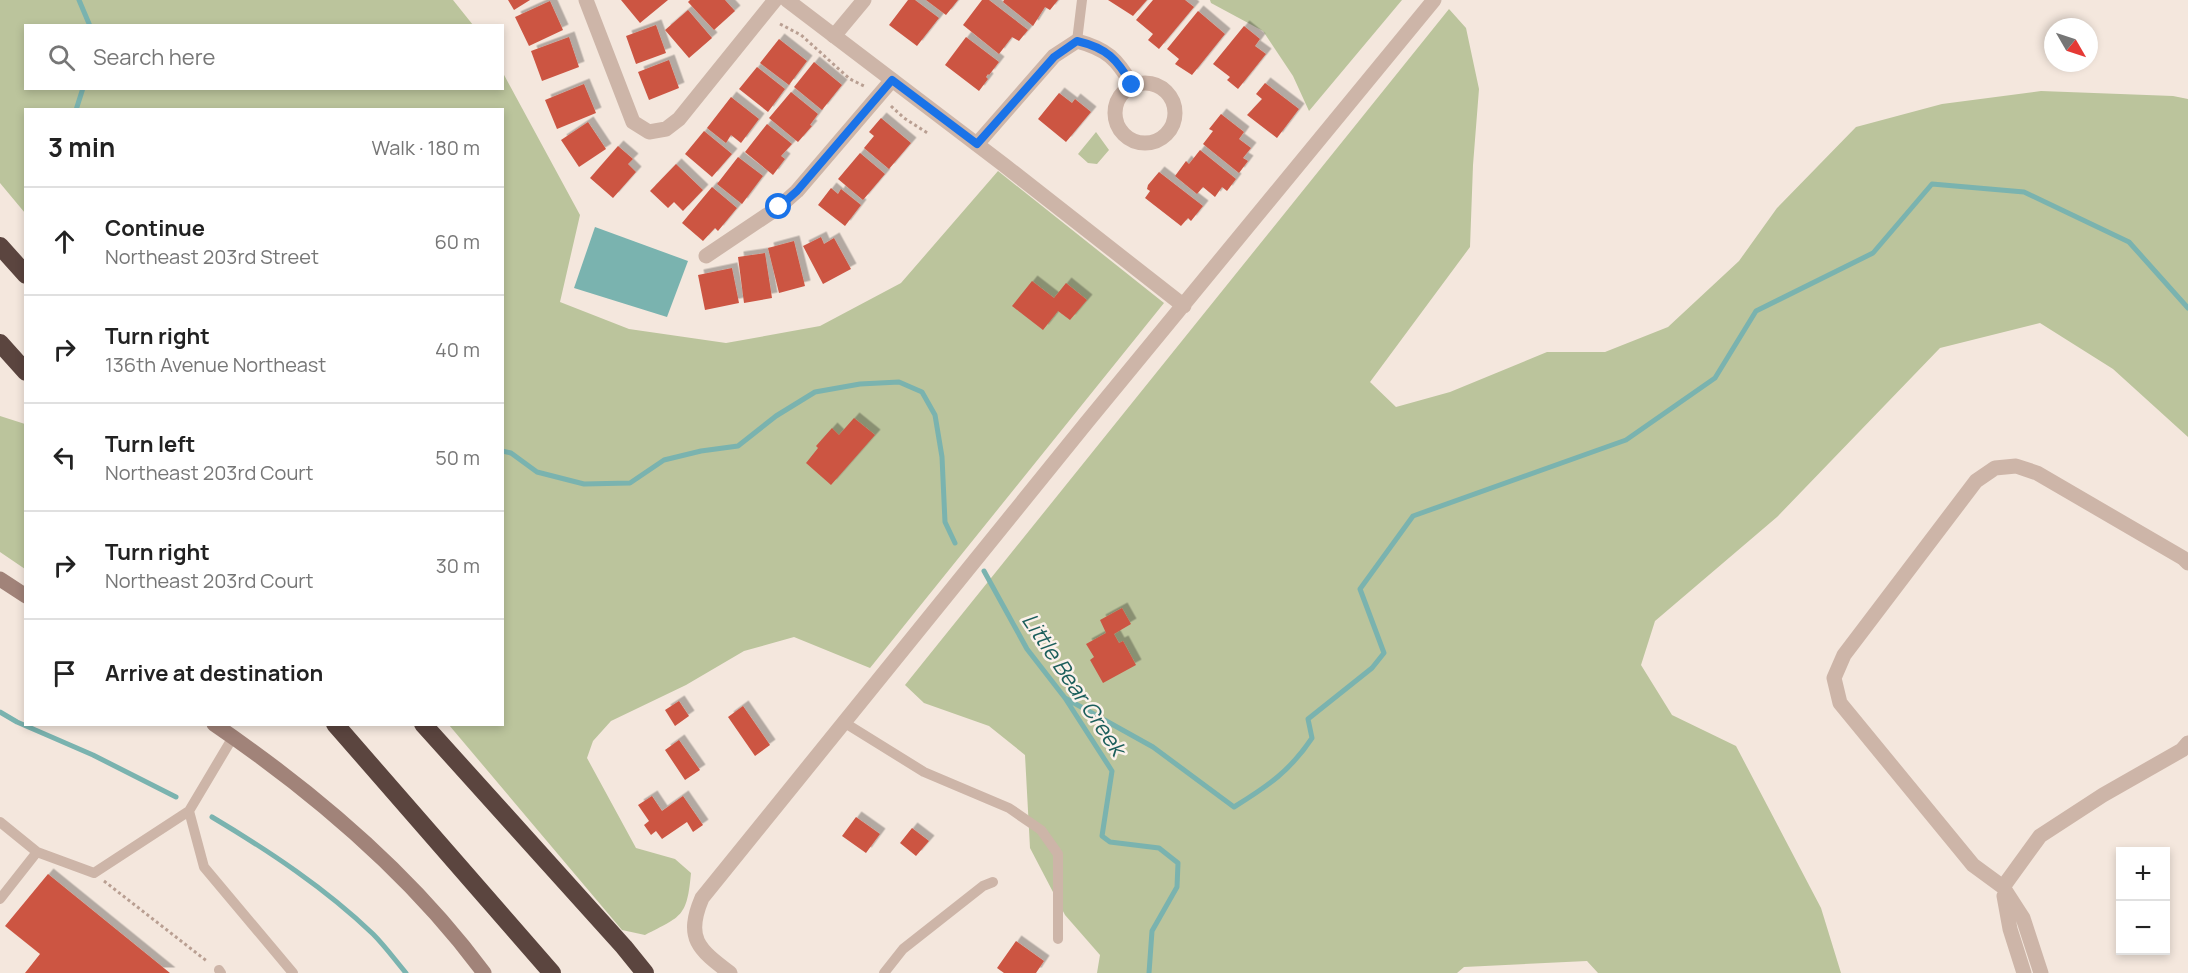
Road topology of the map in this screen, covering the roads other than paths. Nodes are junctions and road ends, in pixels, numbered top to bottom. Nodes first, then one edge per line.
1 (586, 0) edge
2 (774, 0) edge
3 (787, 0) edge
4 (864, 0) edge
5 (1082, 0) edge
6 (1434, 0) edge
7 (834, 36) junction
8 (1077, 41) junction
9 (892, 80) junction
10 (1132, 85) junction
11 (977, 144) junction
12 (0, 246) edge
13 (706, 255) dead end
14 (24, 273) edge
15 (1184, 306) junction
16 (0, 343) edge
17 (24, 370) edge
18 (2188, 563) edge
19 (0, 579) edge
20 (24, 595) edge
21 (845, 723) junction
22 (217, 726) edge
23 (336, 726) edge
24 (425, 726) edge
25 (233, 737) junction
26 (2188, 744) edge
27 (189, 811) junction
28 (0, 822) edge
29 (36, 852) junction
30 (993, 882) dead end
31 (2002, 887) junction
32 (0, 899) edge
33 (1058, 939) dead end
34 (293, 973) edge
35 (484, 973) edge
36 (552, 973) edge
37 (645, 973) edge
38 (730, 973) edge
39 (884, 973) edge
40 (2024, 973) edge
41 (2042, 973) edge

1 - 2 street
3 - 7 street
4 - 7 street
5 - 8 lane
6 - 15 street
7 - 9 street
8 - 10 street
8 - 11 street
9 - 11 street
9 - 13 street
10 - 10 street
11 - 15 street
12 - 14 highway
15 - 21 street
16 - 17 highway
18 - 31 street
19 - 20 main road
21 - 33 lane
21 - 38 street
22 - 25 main road
23 - 36 highway
24 - 37 highway
25 - 27 lane
25 - 35 main road
26 - 31 street
27 - 29 lane
27 - 34 lane
28 - 29 lane
29 - 32 lane
30 - 39 lane
31 - 40 street
31 - 41 street

